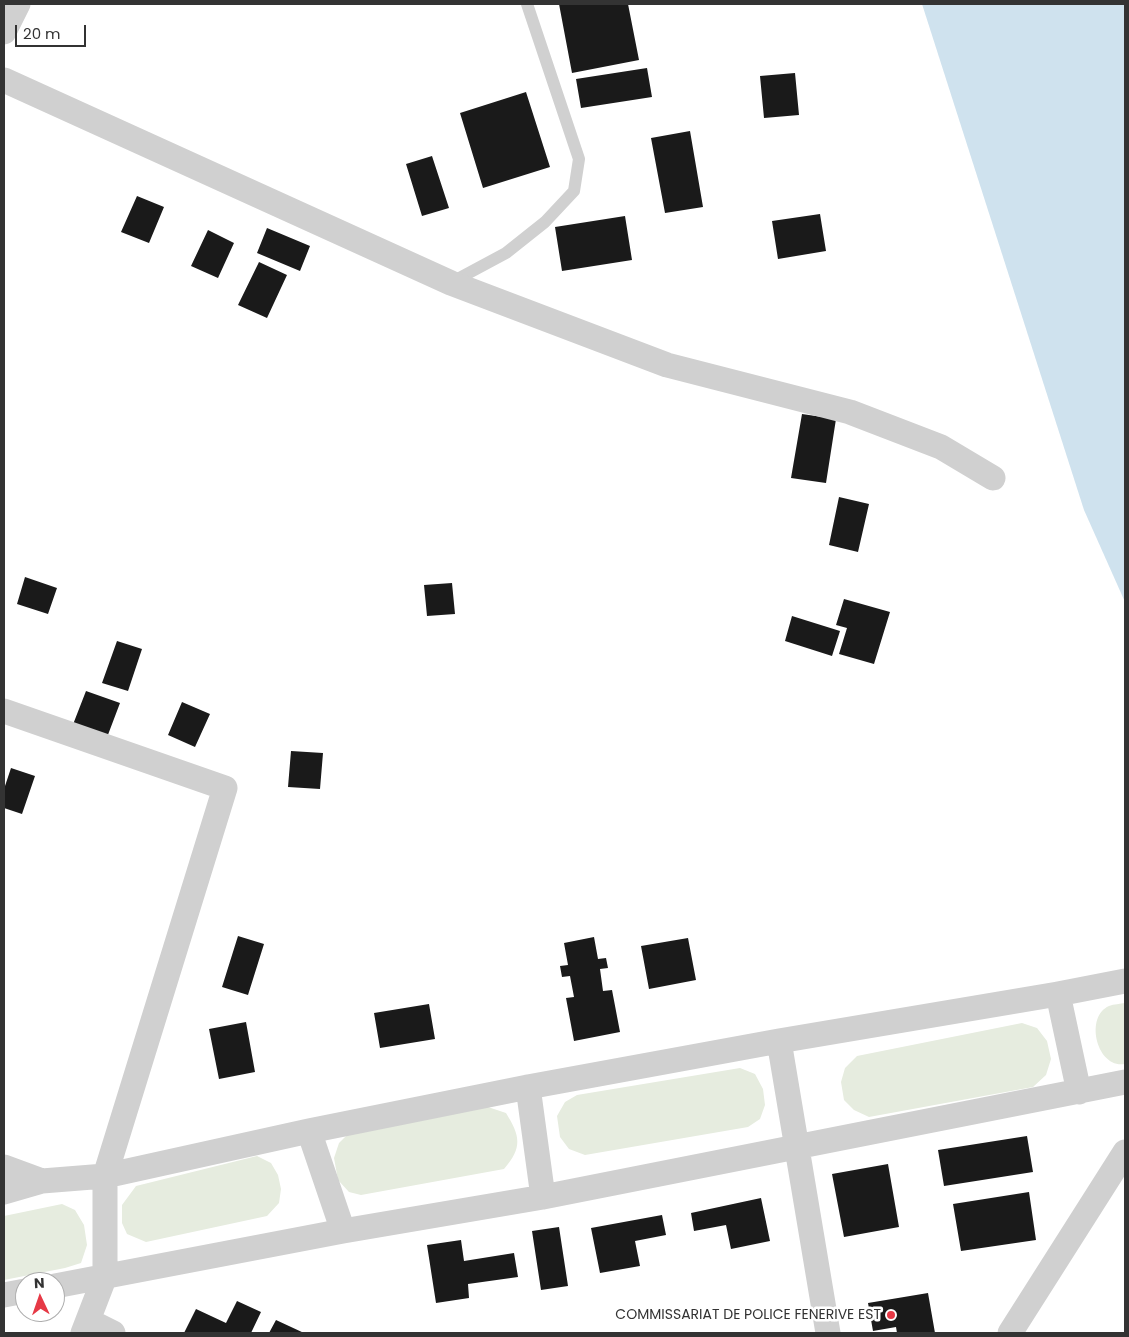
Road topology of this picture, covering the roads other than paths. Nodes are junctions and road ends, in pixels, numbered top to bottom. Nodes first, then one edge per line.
1 (18, 4) edge
2 (527, 4) edge
3 (4, 32) edge
4 (4, 80) edge
5 (451, 283) junction
6 (993, 478) dead end
7 (4, 711) edge
8 (1125, 981) edge
9 (1058, 994) junction
10 (779, 1041) junction
11 (1125, 1082) edge
12 (528, 1087) junction
13 (1079, 1092) junction
14 (309, 1130) junction
15 (796, 1147) junction
16 (1125, 1152) edge
17 (4, 1167) edge
18 (105, 1176) junction
19 (42, 1181) junction
20 (4, 1192) edge
21 (543, 1197) junction
22 (343, 1231) junction
23 (105, 1276) junction
24 (65, 1284) edge
25 (86, 1327) edge
26 (113, 1333) edge
27 (828, 1333) edge
28 (1010, 1333) edge

1 - 3 street
2 - 5 lane
4 - 5 street
5 - 6 street
7 - 18 street
8 - 9 street
9 - 10 street
9 - 13 street
10 - 12 street
10 - 15 street
11 - 13 street
12 - 14 street
12 - 21 street
13 - 15 street
14 - 18 street
14 - 22 street
15 - 21 street
15 - 27 street
16 - 28 street
17 - 19 street
18 - 19 street
18 - 23 street
19 - 20 street
21 - 22 street
22 - 23 street
23 - 24 street
23 - 25 street
25 - 26 street

